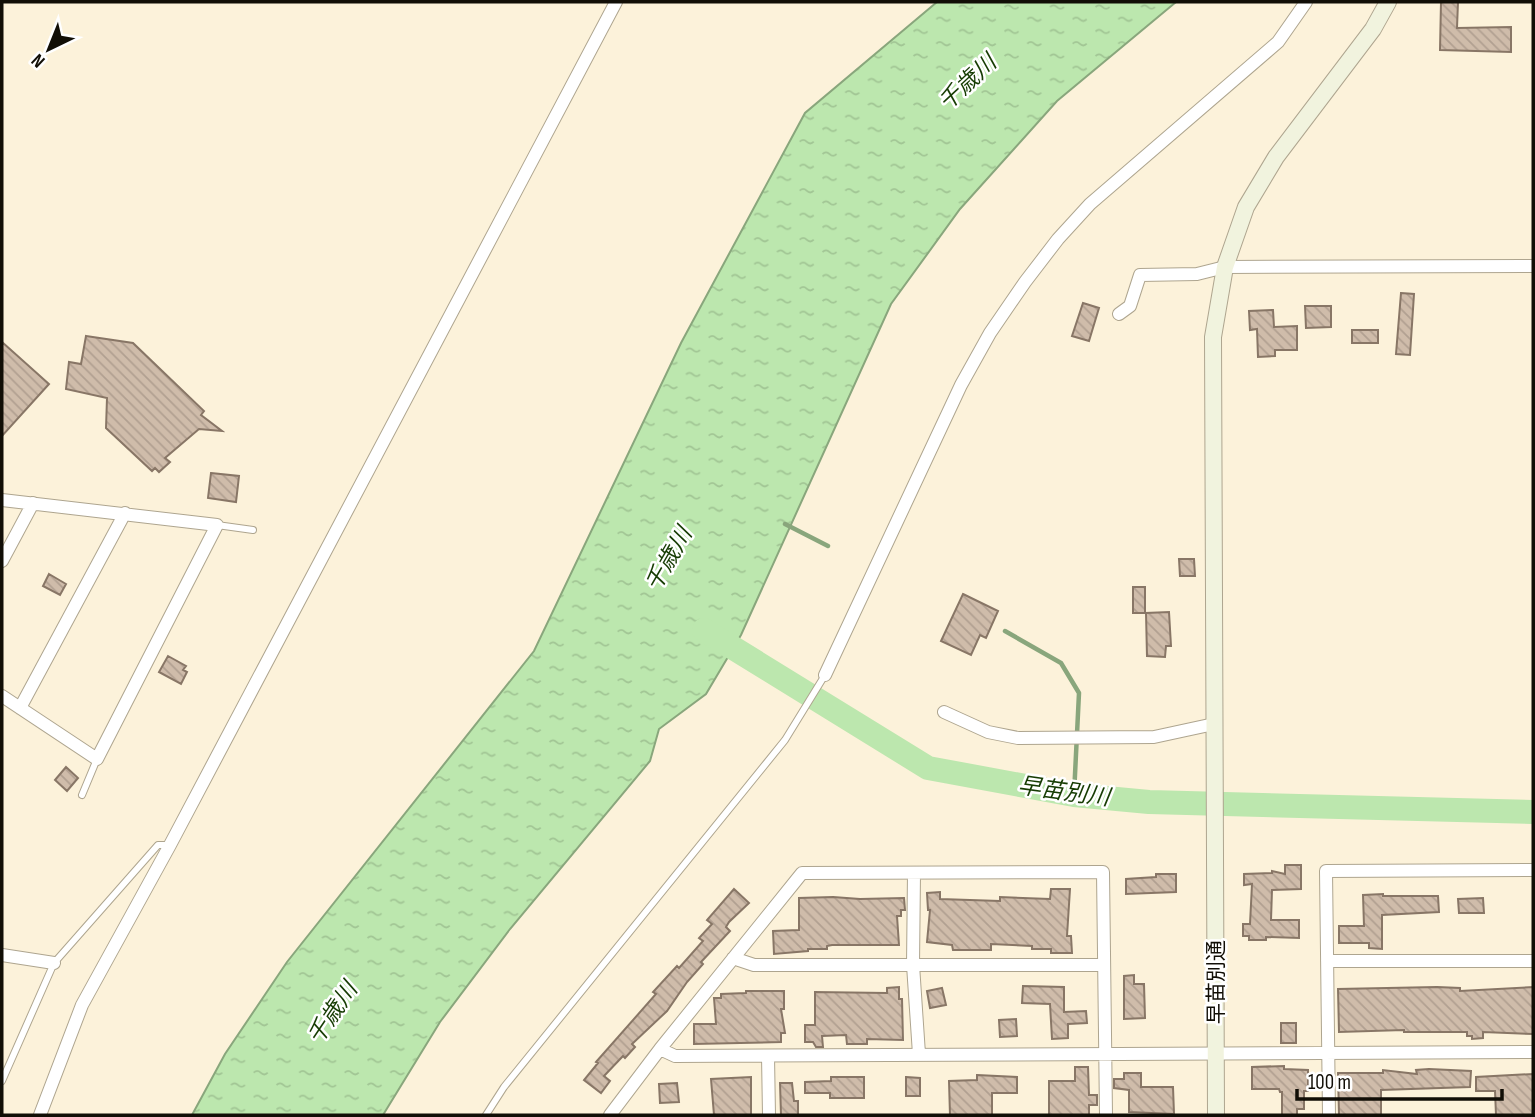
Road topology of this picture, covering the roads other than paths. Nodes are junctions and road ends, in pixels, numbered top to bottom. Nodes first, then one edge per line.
1 (616, 2) edge
2 (1306, 2) edge
3 (1388, 2) edge
4 (1533, 266) edge
5 (1225, 267) junction
6 (1119, 314) dead end
7 (2, 500) edge
8 (33, 503) junction
9 (125, 513) junction
10 (217, 525) junction
11 (253, 530) dead end
12 (2, 561) edge
13 (825, 675) joint
14 (2, 696) edge
15 (20, 708) junction
16 (944, 712) dead end
17 (1214, 724) junction
18 (97, 759) junction
19 (82, 795) dead end
20 (170, 845) junction
21 (1533, 870) edge
22 (914, 873) junction
23 (2, 955) edge
24 (733, 958) junction
25 (1327, 961) junction
26 (1533, 961) edge
27 (54, 963) junction
28 (913, 965) junction
29 (1104, 965) junction
30 (660, 1049) junction
31 (1105, 1052) junction
32 (1216, 1052) junction
33 (1533, 1052) edge
34 (1328, 1053) junction
35 (919, 1054) junction
36 (768, 1056) junction
37 (2, 1081) edge
38 (40, 1115) edge
39 (486, 1115) edge
40 (610, 1115) edge
41 (769, 1115) edge
42 (1106, 1115) edge
43 (1216, 1115) edge
44 (1329, 1115) edge

1 - 20 street
2 - 13 street
3 - 5 street, 早苗別通
4 - 5 street
5 - 6 street
5 - 17 street, 早苗別通
7 - 8 street
8 - 9 street
8 - 12 street
9 - 10 street
9 - 15 street
10 - 11 lane
10 - 18 street
13 - 39 lane
14 - 15 street
15 - 18 street
16 - 17 street
17 - 32 street, 早苗別通
18 - 19 lane
20 - 27 lane
20 - 38 street
21 - 25 street
22 - 24 street
22 - 28 street
22 - 29 street
23 - 27 street
24 - 28 street
24 - 30 street
25 - 26 street
25 - 34 street
27 - 37 lane
28 - 29 street
28 - 35 street
29 - 31 street
30 - 36 street
30 - 40 street
31 - 32 street
31 - 35 street
31 - 42 street
32 - 34 street
32 - 43 street, 早苗別通
33 - 34 street
34 - 44 street
35 - 36 street
36 - 41 street

